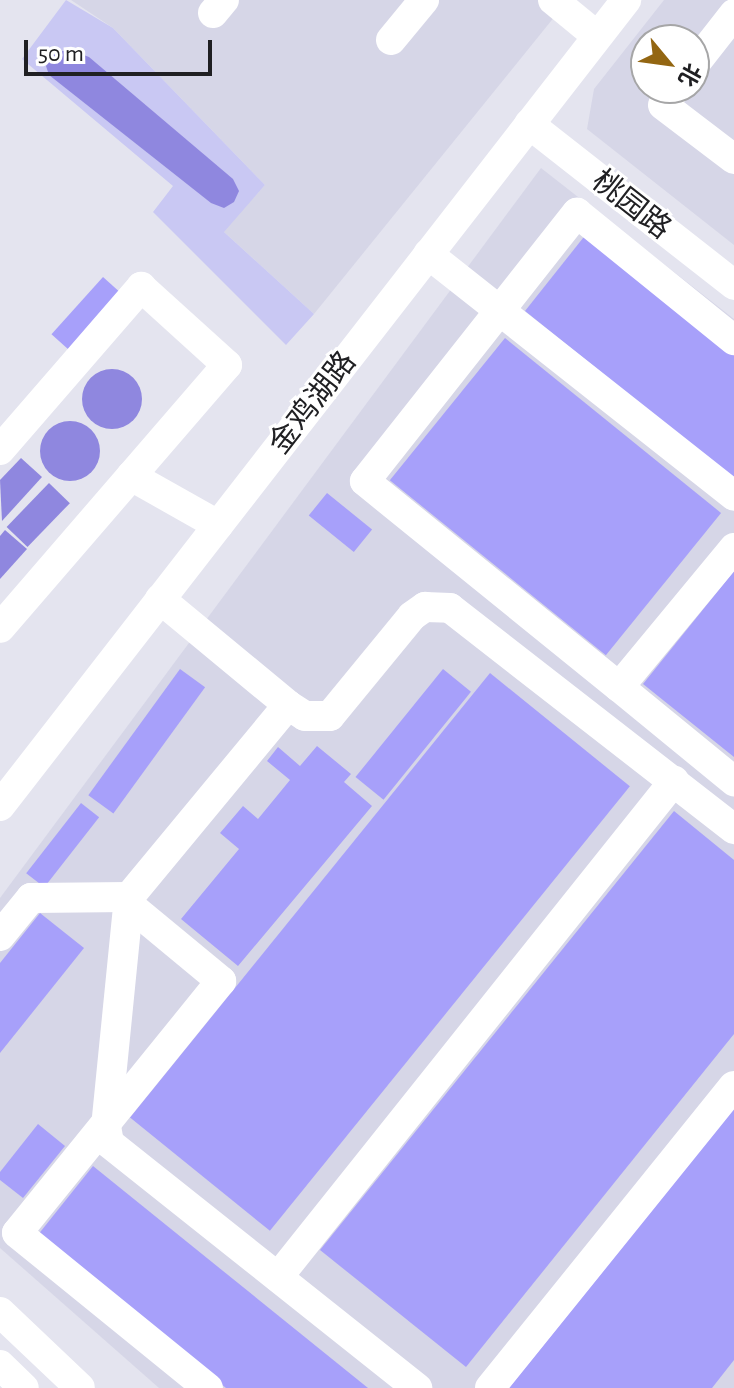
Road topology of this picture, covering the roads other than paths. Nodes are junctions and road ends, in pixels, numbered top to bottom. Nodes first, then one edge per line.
1 (424, 0) edge
2 (553, 0) edge
3 (626, 0) edge
4 (734, 14) edge
5 (597, 36) junction
6 (391, 40) dead end
7 (710, 45) edge
8 (677, 104) edge
9 (529, 124) junction
10 (734, 159) edge
11 (428, 254) junction
12 (734, 285) edge
13 (500, 310) junction
14 (734, 340) edge
15 (0, 450) edge
16 (131, 476) junction
17 (734, 496) edge
18 (218, 525) junction
19 (734, 548) edge
20 (160, 599) junction
21 (0, 628) edge
22 (619, 687) junction
23 (288, 705) junction
24 (674, 781) junction
25 (734, 781) edge
26 (0, 806) edge
27 (734, 829) edge
28 (128, 900) junction
29 (0, 936) edge
30 (734, 1086) edge
31 (106, 1126) junction
32 (9, 1225) edge
33 (278, 1277) junction
34 (0, 1312) edge
35 (0, 1365) edge
36 (24, 1388) edge
37 (80, 1388) edge
38 (208, 1388) edge
39 (417, 1388) edge
40 (490, 1388) edge

1 - 6 street
2 - 5 street
3 - 5 street, 金鸡湖路
4 - 7 street
5 - 9 street, 金鸡湖路
8 - 10 street
9 - 11 street, 金鸡湖路
9 - 12 street, 桃园路
11 - 13 street
11 - 18 street, 金鸡湖路
13 - 14 street
13 - 17 street
13 - 22 street
15 - 16 street
16 - 18 street
16 - 21 street
18 - 20 street, 金鸡湖路
19 - 22 street
20 - 23 street
20 - 26 street, 金鸡湖路
22 - 25 street
23 - 24 street
23 - 28 street
24 - 27 street
24 - 33 street
28 - 29 street
28 - 31 street
28 - 31 street
30 - 40 street
31 - 32 street
31 - 33 street
32 - 38 street
33 - 39 street
34 - 37 street
35 - 36 street

